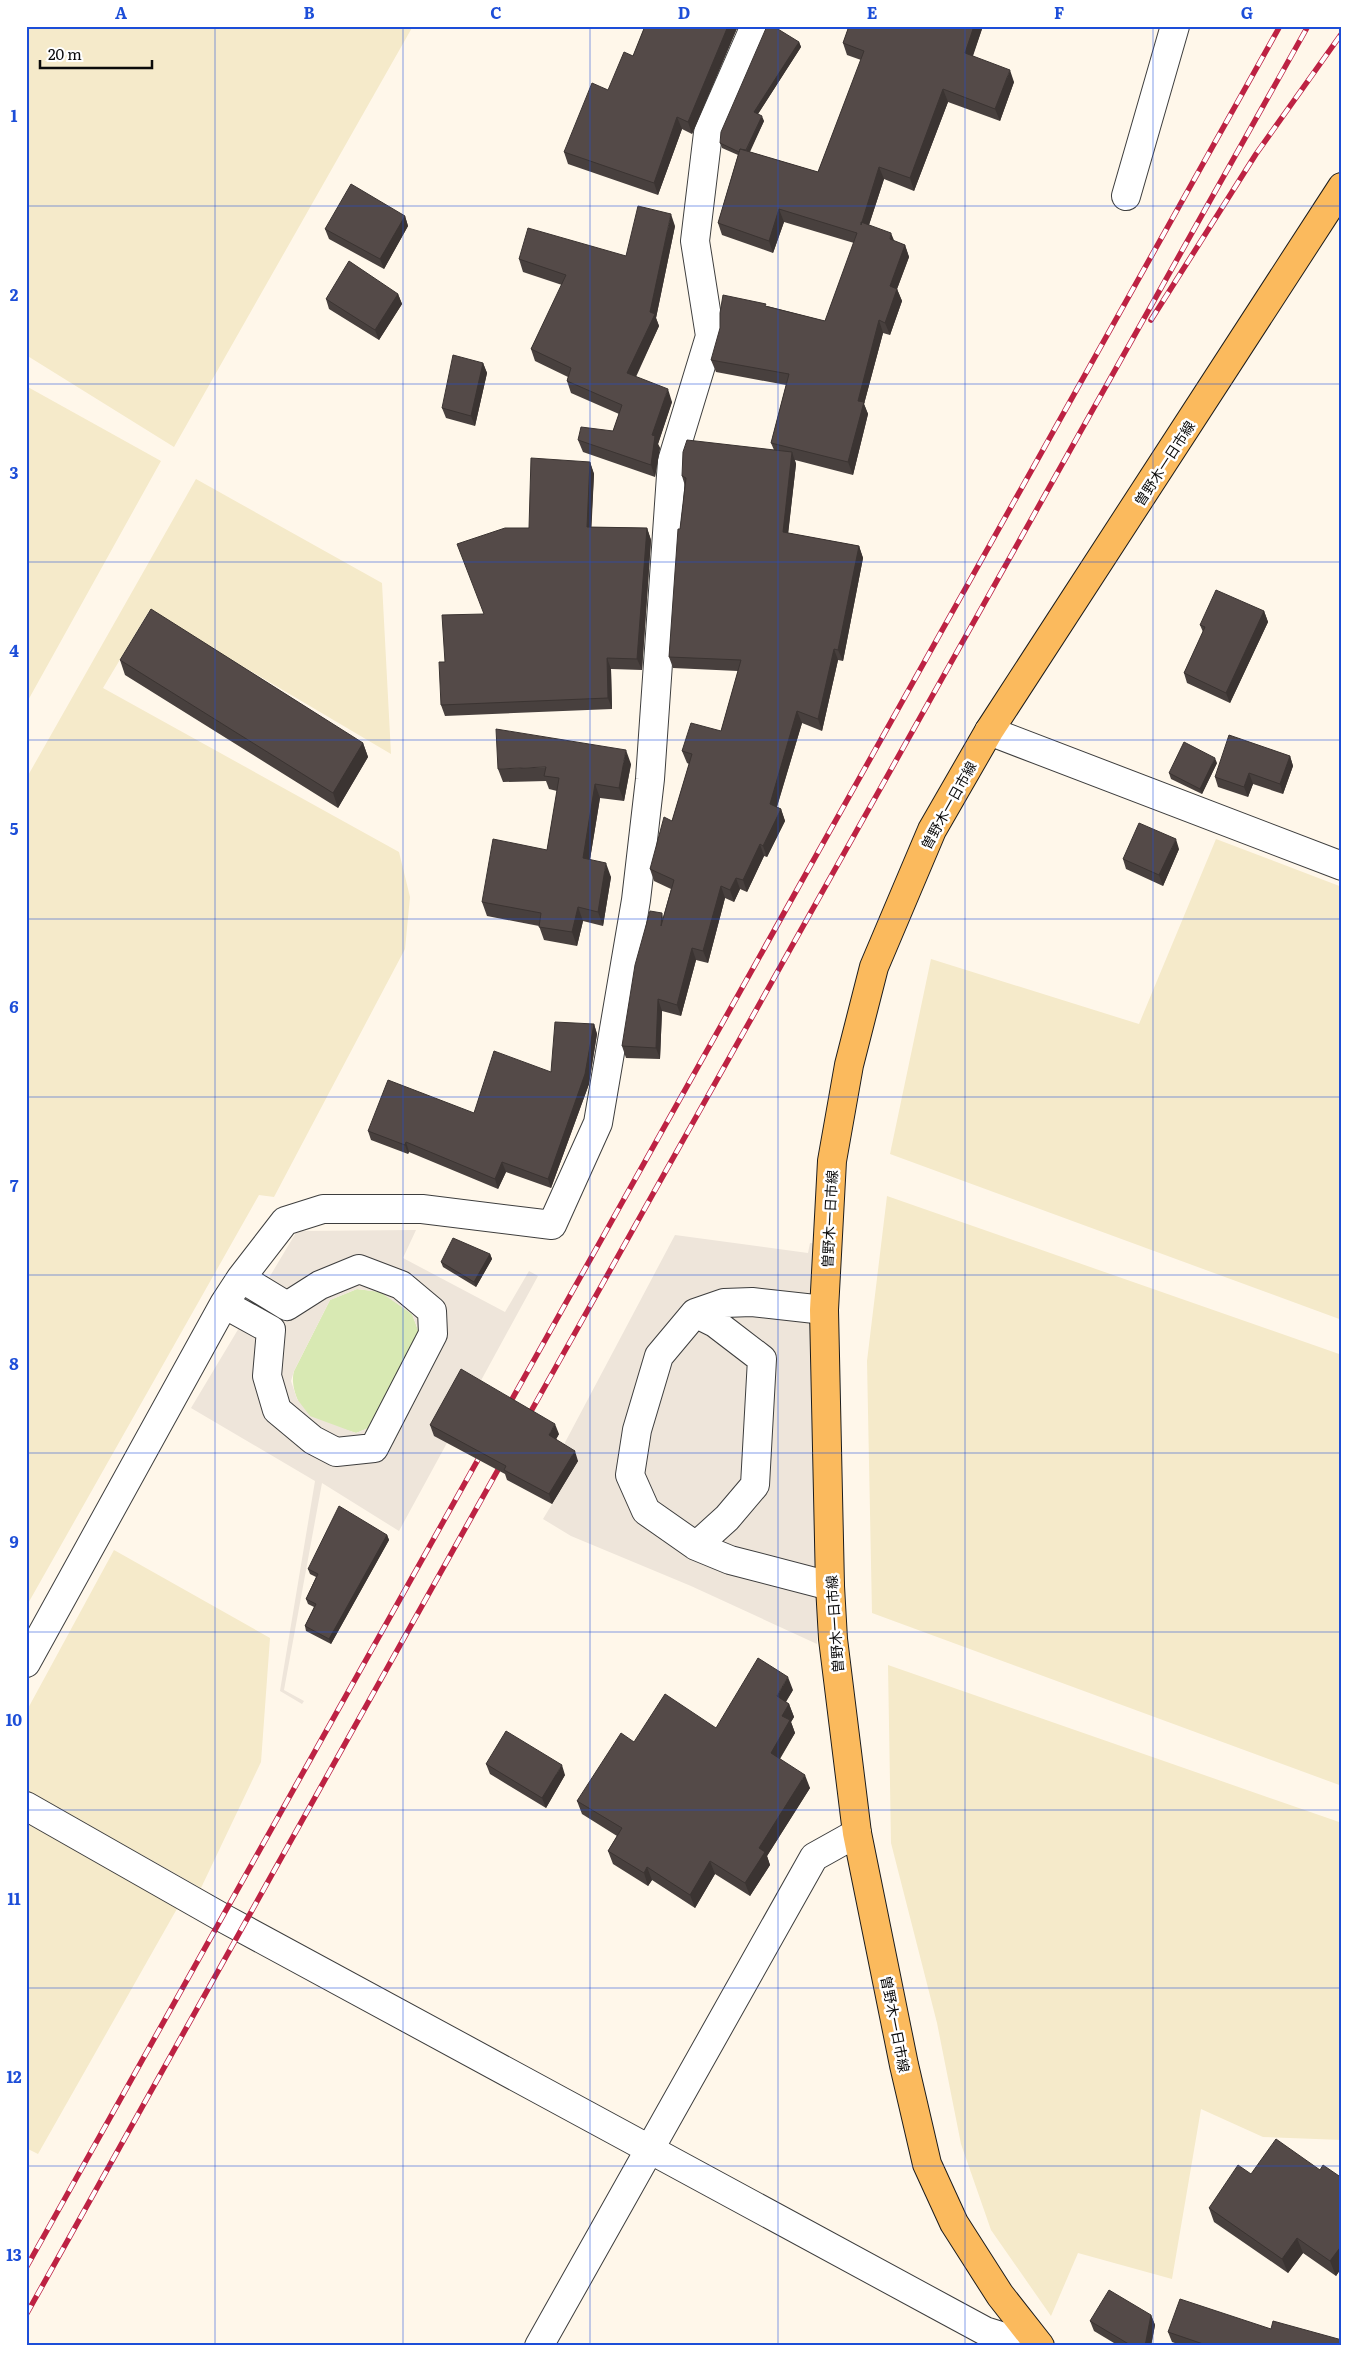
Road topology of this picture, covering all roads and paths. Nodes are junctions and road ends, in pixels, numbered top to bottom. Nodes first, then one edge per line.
1 (755, 26) edge
2 (1176, 26) edge
3 (1342, 187) edge
4 (1126, 196) dead end
5 (989, 732) junction
6 (1342, 866) edge
7 (240, 1278) junction
8 (224, 1304) junction
9 (824, 1310) junction
10 (695, 1313) junction
11 (696, 1546) junction
12 (830, 1586) junction
13 (26, 1663) edge
14 (26, 1806) edge
15 (857, 1833) junction
16 (648, 2150) junction
17 (539, 2346) edge
18 (1033, 2346) edge
19 (1040, 2346) edge

1 - 7 street
2 - 4 street
3 - 5 main road, 曽野木一日市線
5 - 6 street
5 - 9 main road, 曽野木一日市線
7 - 8 street
7 - 8 street
8 - 13 street
9 - 10 street
9 - 12 main road, 曽野木一日市線
10 - 11 street
10 - 11 street
11 - 12 street
12 - 15 main road, 曽野木一日市線
14 - 16 street
15 - 16 street
15 - 19 main road, 曽野木一日市線
16 - 17 street
16 - 18 street

